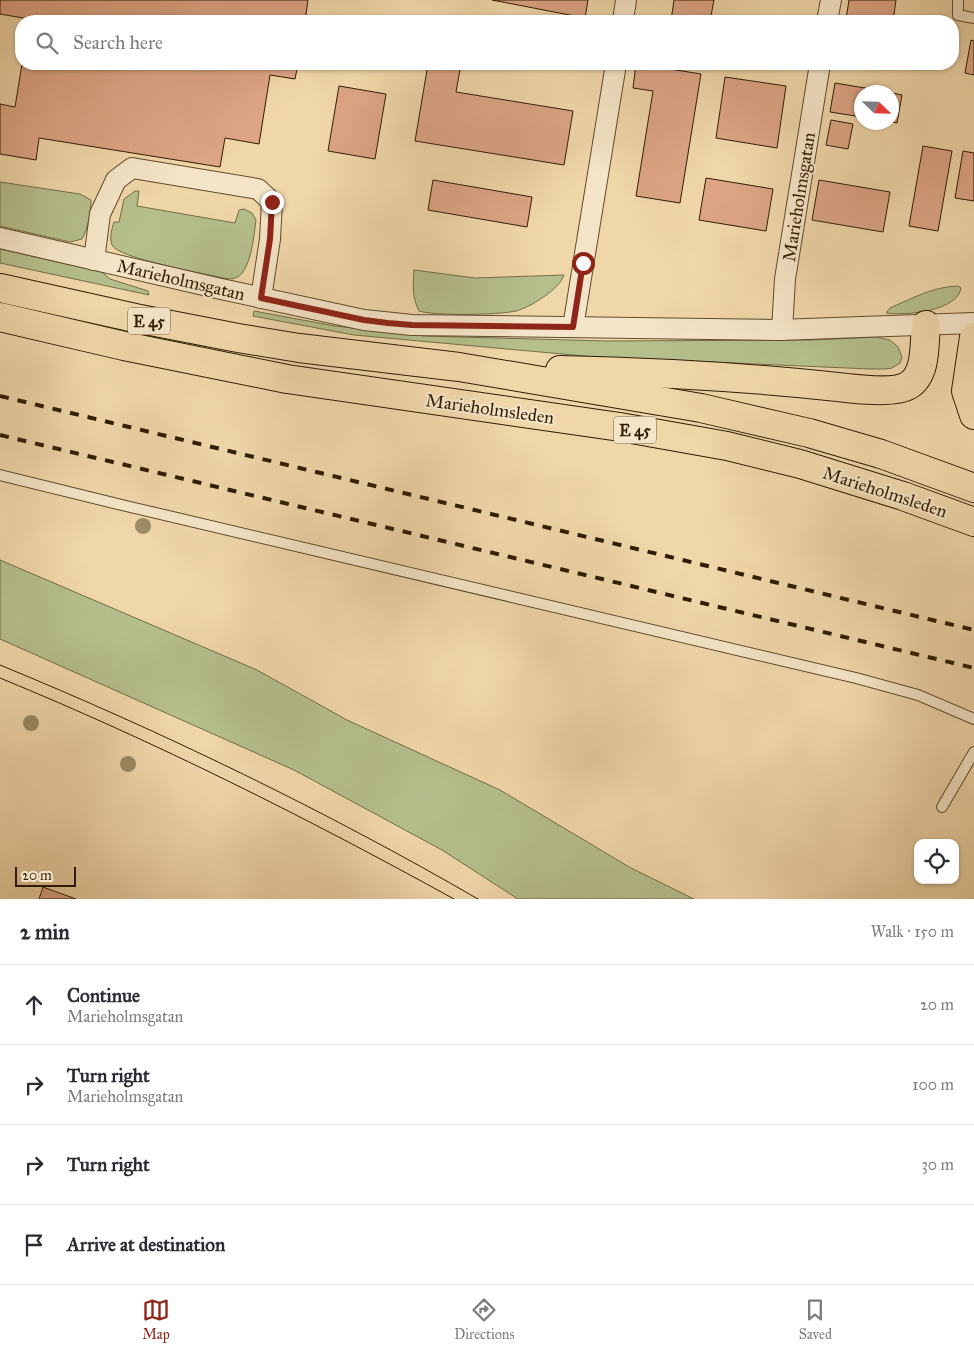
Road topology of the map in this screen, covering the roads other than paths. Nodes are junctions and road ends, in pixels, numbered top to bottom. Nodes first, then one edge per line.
1 (626, 0) edge
2 (831, 0) edge
3 (958, 0) edge
4 (624, 15) edge
5 (829, 15) edge
6 (958, 15) edge
7 (959, 15) edge
8 (974, 18) edge
9 (615, 70) edge
10 (819, 70) edge
11 (0, 238) edge
12 (94, 260) junction
13 (0, 288) edge
14 (261, 298) junction
15 (0, 317) edge
16 (974, 323) edge
17 (926, 325) junction
18 (573, 327) junction
19 (782, 330) junction
20 (974, 337) edge
21 (459, 367) junction
22 (974, 415) edge
23 (0, 475) edge
24 (974, 488) edge
25 (974, 522) edge
26 (974, 719) edge
27 (974, 752) edge
28 (942, 807) dead end

1 - 4 street
2 - 5 street
3 - 6 lane
7 - 8 lane
9 - 18 street
10 - 19 street, Marieholmsgatan
11 - 12 street, Marieholmsgatan
12 - 14 street, Marieholmsgatan
12 - 14 street
13 - 21 highway, Marieholmsleden / E 45
14 - 18 street, Marieholmsgatan
15 - 25 highway, Marieholmsleden / E 45
16 - 17 street, Marieholmsgatan
17 - 19 street, Marieholmsgatan
17 - 21 highway
18 - 19 street, Marieholmsgatan
20 - 22 highway
21 - 24 highway, Marieholmsleden / E 45
23 - 26 lane
27 - 28 lane

